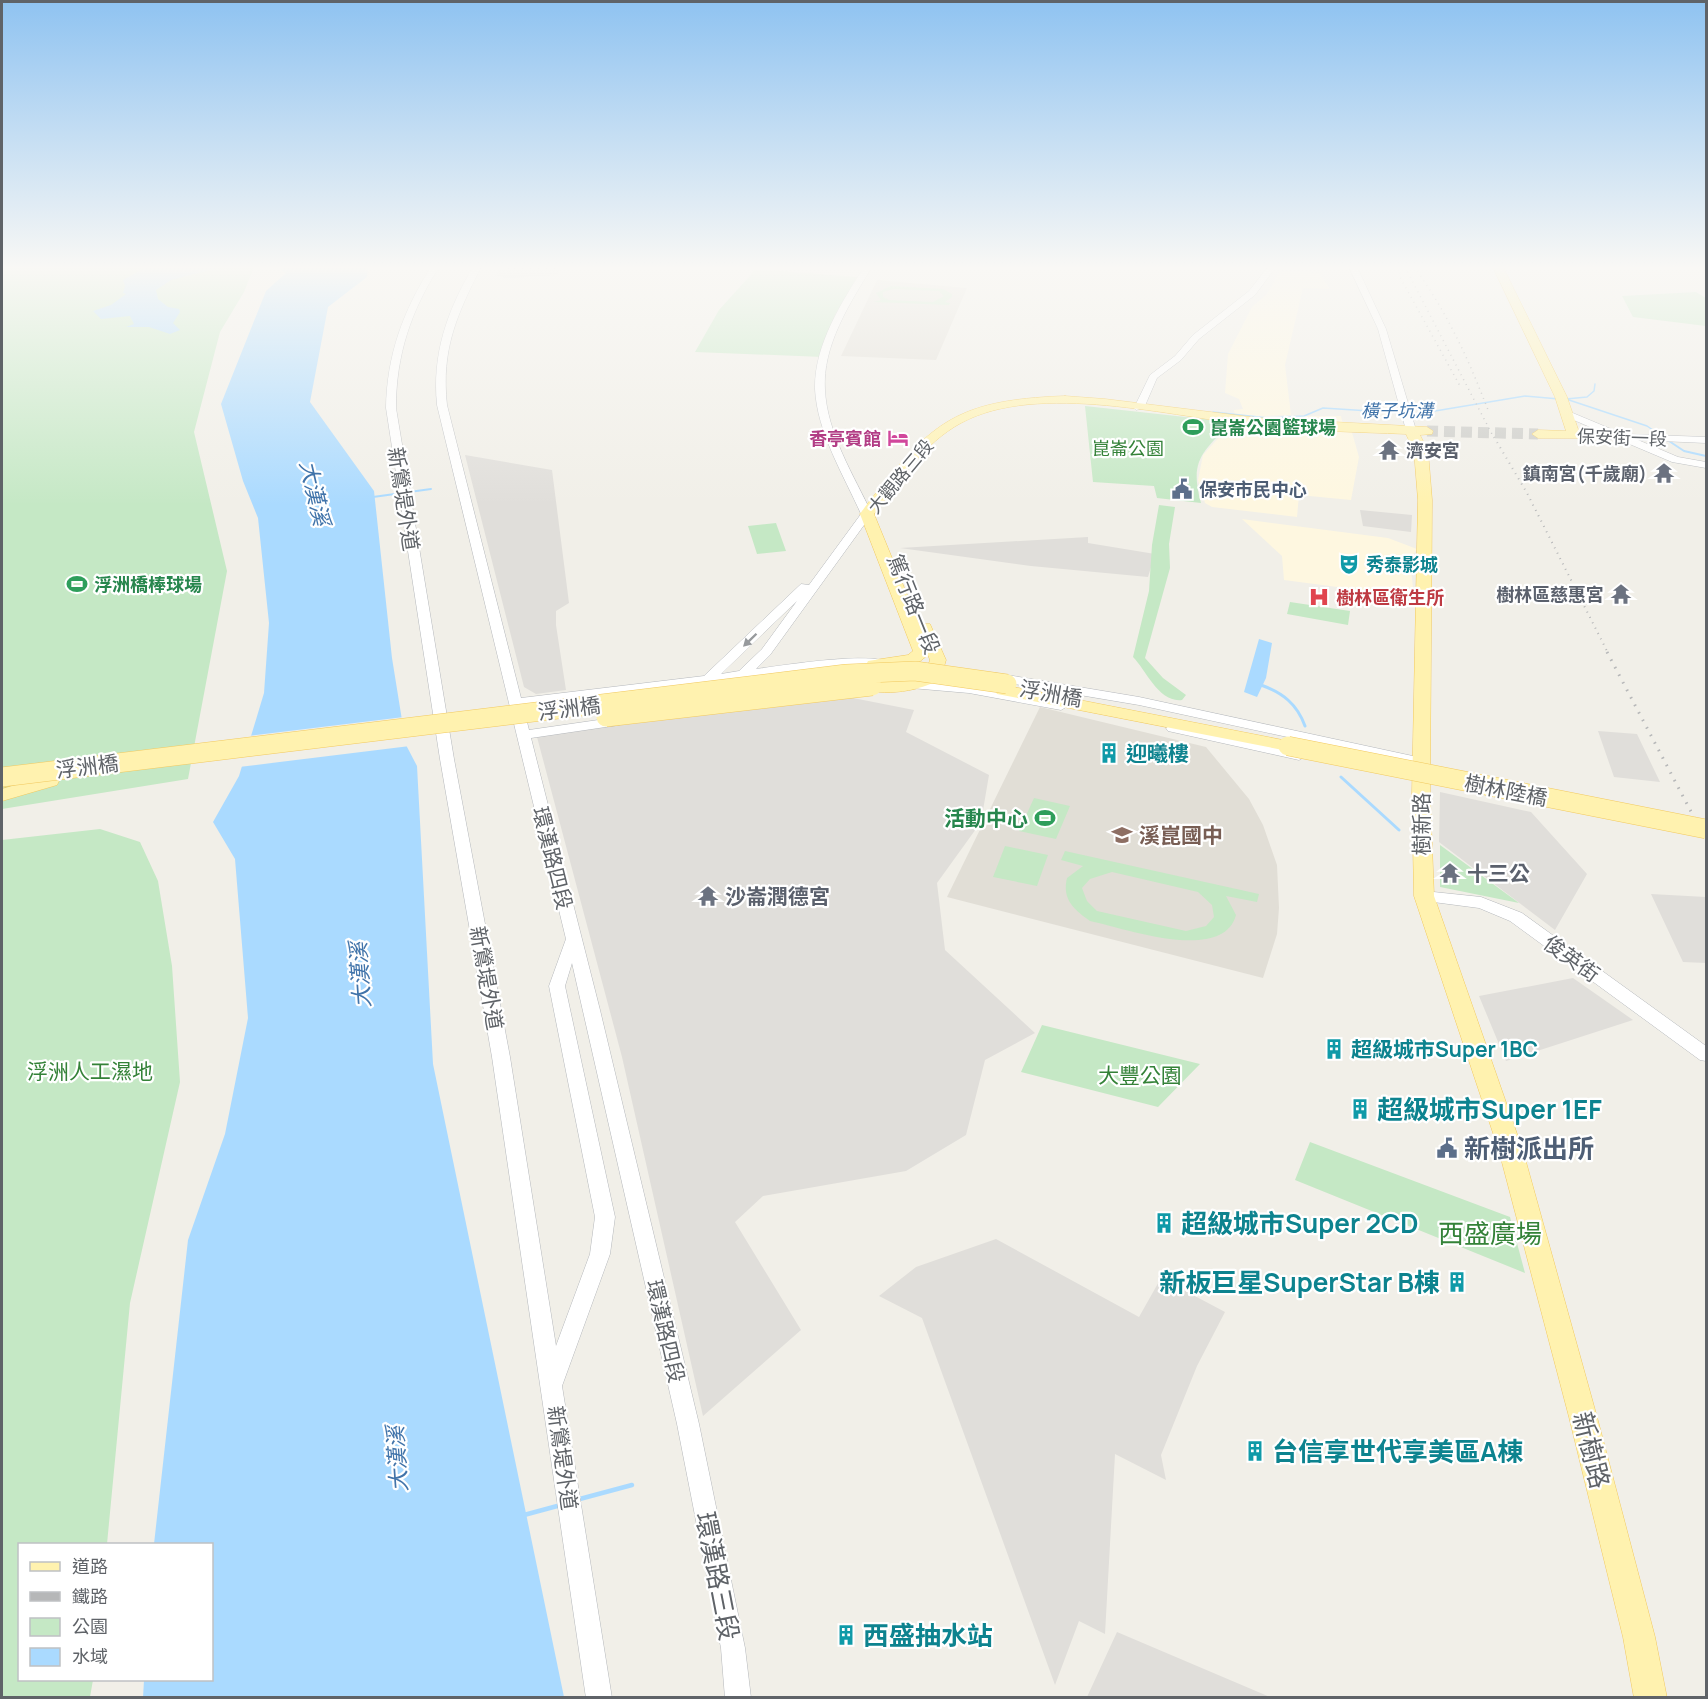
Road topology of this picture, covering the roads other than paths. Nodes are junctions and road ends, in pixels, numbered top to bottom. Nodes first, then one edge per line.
1 (398, 346) edge
2 (443, 346) edge
3 (830, 346) edge
4 (837, 346) edge
5 (1188, 346) edge
6 (1387, 346) edge
7 (1535, 346) edge
8 (1562, 403) junction
9 (1139, 408) junction
10 (1411, 430) junction
11 (1426, 431) tunnel mouth
12 (1538, 434) tunnel mouth
13 (1574, 435) junction
14 (1625, 438) junction
15 (1707, 440) edge
16 (1707, 465) edge
17 (870, 510) junction
18 (824, 572) junction
19 (774, 616) junction
20 (790, 618) junction
21 (891, 665) junction
22 (938, 667) junction
23 (742, 676) junction
24 (707, 680) junction
25 (916, 685) junction
26 (941, 686) junction
27 (969, 689) junction
28 (596, 693) junction
29 (1115, 697) junction
30 (516, 703) junction
31 (728, 706) junction
32 (1165, 717) junction
33 (605, 723) junction
34 (469, 724) junction
35 (523, 735) junction
36 (1289, 743) junction
37 (1421, 772) junction
38 (2, 777) edge
39 (50, 781) junction
40 (2, 787) edge
41 (2, 795) edge
42 (1707, 821) edge
43 (1707, 829) edge
44 (1424, 896) junction
45 (574, 940) junction
46 (1707, 1055) edge
47 (1526, 1204) joint
48 (552, 1385) junction
49 (694, 1454) joint
50 (599, 1698) edge
51 (738, 1698) edge
52 (1651, 1698) edge

1 - 48 street, 新鶯堤外道
2 - 30 street, 環漢路四段
3 - 17 street
4 - 17 street
5 - 9 street
6 - 10 street
7 - 8 main road
8 - 13 main road
8 - 14 street
9 - 10 main road
9 - 17 main road, 大觀路三段
10 - 11 main road
10 - 37 main road, 樹新路
12 - 13 main road, 保安街一段
13 - 14 street, 保安街一段
14 - 15 street, 保安街一段
14 - 16 street
17 - 18 street, 大觀路三段
17 - 21 main road, 篤行路一段
17 - 22 main road, 篤行路一段
18 - 19 street, 大觀路三段
18 - 20 street, 大觀路三段
19 - 20 street
19 -> 24 street, 大觀路三段
20 - 23 street, 大觀路三段
21 - 22 street
21 - 23 street
21 - 34 main road, 篤行路一段, bridge
22 - 25 main road, 篤行路一段
22 - 29 street
23 - 24 street
23 - 31 street, 大觀路三段
24 - 28 street
25 - 26 street
25 - 34 main road, 篤行路一段, bridge
26 - 27 street
26 - 31 street
27 - 32 street
27 - 37 street
28 - 30 street
28 - 33 street
29 - 32 street
29 - 37 street
30 - 35 street, 環漢路四段
31 - 33 street
32 - 34 main road, 浮洲橋, bridge
32 - 36 main road, 樹林陸橋
33 - 35 street
34 - 38 main road, 浮洲橋, bridge
34 - 39 main road, 浮洲橋
35 - 45 street, 環漢路四段
36 - 42 main road, 樹林陸橋
36 - 43 main road, 樹林陸橋, bridge
37 - 44 main road, 樹新路
39 - 40 main road, 浮洲橋
39 - 41 main road, 浮洲橋
44 - 46 street, 俊英街
44 - 47 main road, 樹新路
45 - 48 street
45 - 49 street, 環漢路四段
47 - 52 main road, 新樹路
48 - 50 street, 新鶯堤外道
49 - 51 street, 環漢路三段

